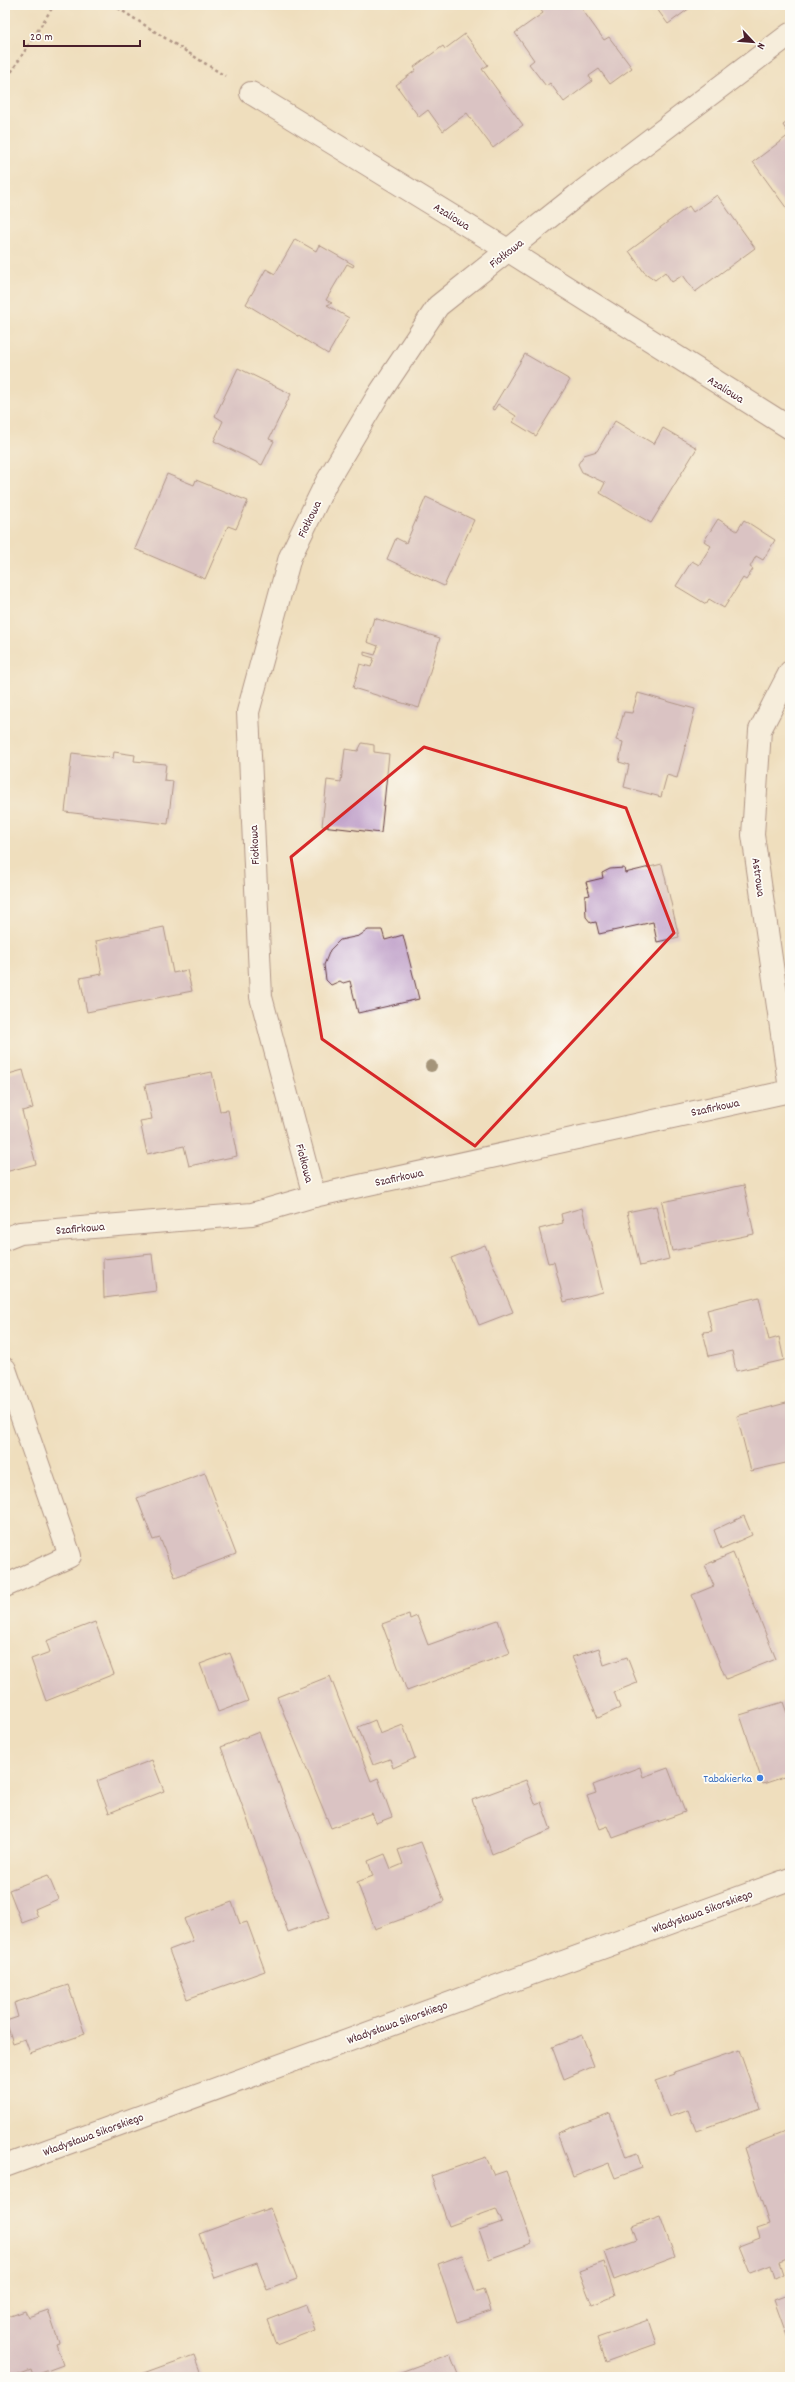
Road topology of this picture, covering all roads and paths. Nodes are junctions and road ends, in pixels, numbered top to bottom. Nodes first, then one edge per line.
1 (54, 5) edge
2 (113, 5) edge
3 (790, 34) edge
4 (5, 82) edge
5 (251, 93) joint
6 (509, 251) junction
7 (790, 428) edge
8 (790, 672) edge
9 (790, 1090) edge
10 (314, 1196) junction
11 (5, 1239) edge
12 (5, 1369) edge
13 (5, 1586) edge
14 (790, 1879) edge
15 (5, 2166) edge

1 - 4 path
2 - 5 path
3 - 6 street, Fiołkowa
5 - 6 street, Azaliowa
6 - 7 street, Azaliowa
6 - 10 street, Fiołkowa
8 - 9 street, Astrowa
9 - 10 street, Szafirkowa
10 - 11 street, Szafirkowa
12 - 13 street
14 - 15 street, Władysława Sikorskiego

